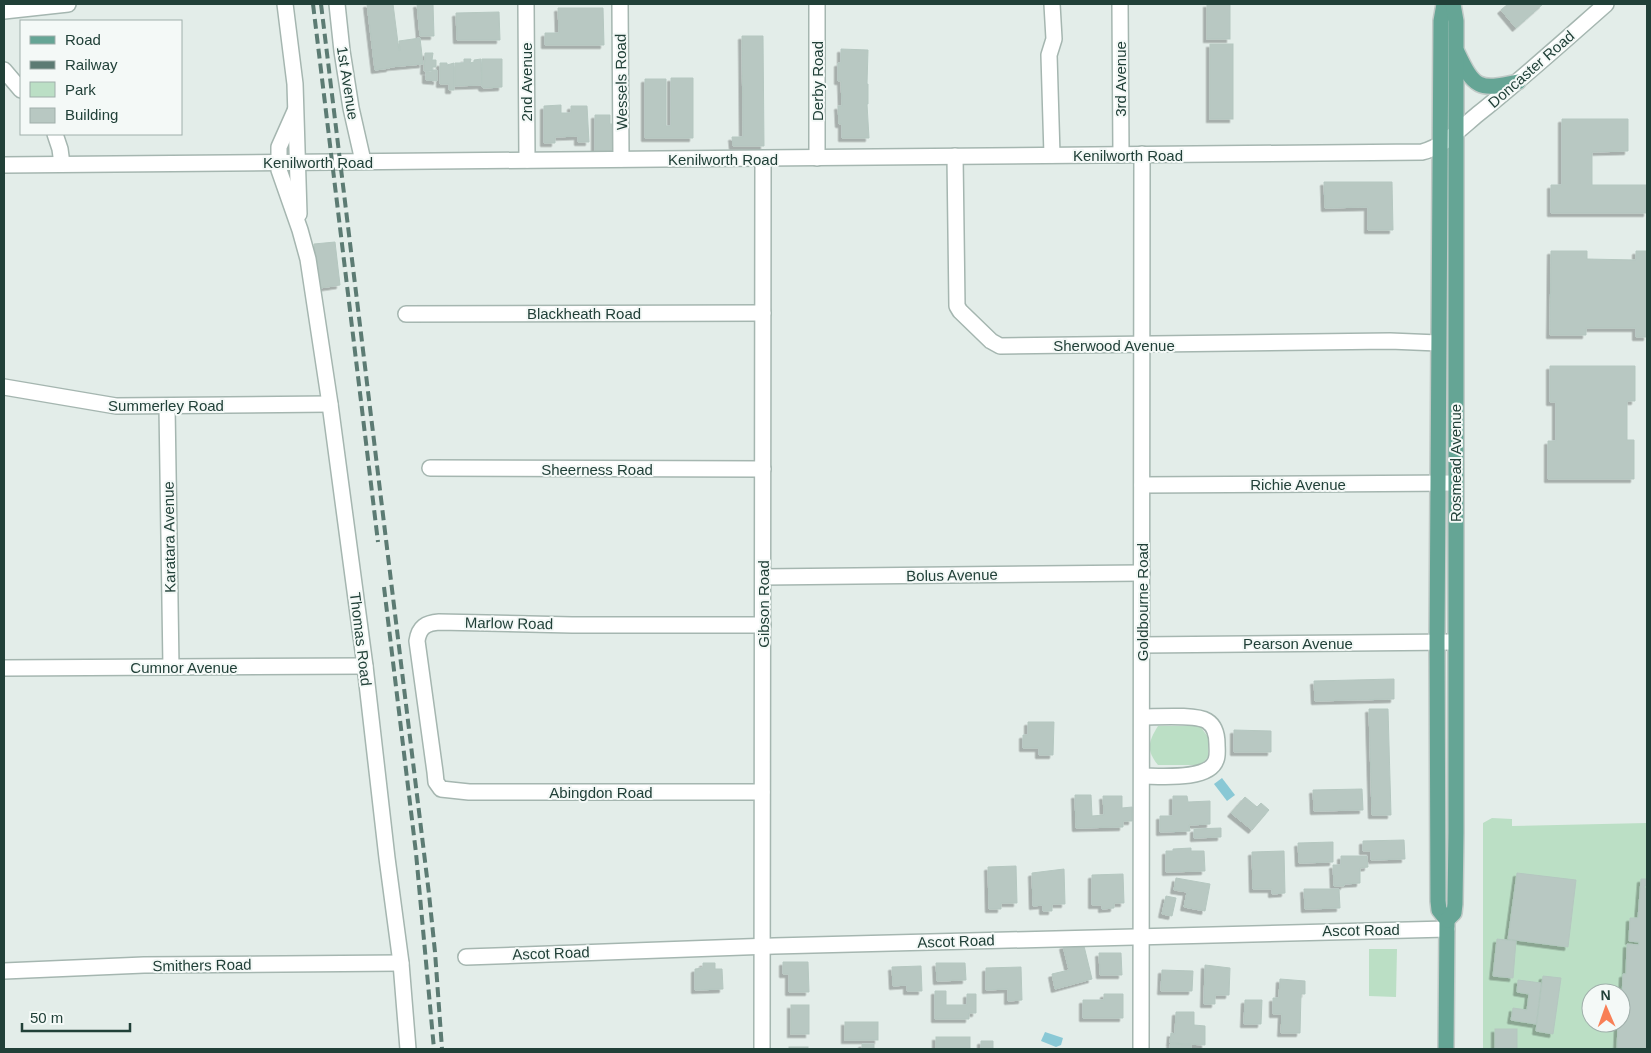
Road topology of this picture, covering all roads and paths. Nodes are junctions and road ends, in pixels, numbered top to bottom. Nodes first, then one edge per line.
1 (68, 4) edge
2 (285, 4) edge
3 (337, 4) edge
4 (526, 4) edge
5 (620, 4) edge
6 (817, 4) edge
7 (1052, 4) edge
8 (1120, 4) edge
9 (1444, 4) edge
10 (1453, 4) edge
11 (1606, 4) edge
12 (4, 11) edge
13 (1456, 48) junction
14 (4, 70) edge
15 (1518, 82) junction
16 (20, 89) edge
17 (295, 111) junction
18 (1456, 132) junction
19 (55, 135) edge
20 (1439, 144) junction
21 (1142, 154) junction
22 (1052, 155) junction
23 (1121, 155) junction
24 (955, 156) junction
25 (817, 158) junction
26 (763, 159) junction
27 (527, 160) junction
28 (621, 160) junction
29 (363, 161) junction
30 (278, 162) junction
31 (296, 162) junction
32 (62, 164) junction
33 (4, 165) edge
34 (300, 230) junction
35 (763, 313) junction
36 (406, 314) dead end
37 (1438, 343) junction
38 (1141, 345) junction
39 (4, 387) edge
40 (330, 404) junction
41 (166, 406) junction
42 (430, 468) dead end
43 (763, 469) junction
44 (1455, 483) junction
45 (1437, 484) junction
46 (1142, 485) junction
47 (1142, 573) junction
48 (763, 577) junction
49 (763, 625) junction
50 (1437, 642) junction
51 (1454, 642) junction
52 (1142, 645) junction
53 (364, 666) junction
54 (4, 668) edge
55 (171, 668) junction
56 (1142, 717) junction
57 (1142, 776) junction
58 (441, 789) joint
59 (762, 792) junction
60 (1447, 925) junction
61 (1141, 936) junction
62 (762, 947) junction
63 (466, 956) dead end
64 (401, 963) junction
65 (4, 971) edge
66 (408, 1049) edge
67 (762, 1049) edge
68 (1141, 1049) edge
69 (1446, 1049) edge

1 - 12 street
2 - 17 street, Thomas Road
3 - 29 street, 1st Avenue
4 - 27 street, 2nd Avenue
5 - 28 street, Wessels Road
6 - 25 street, Derby Road
7 - 22 street
8 - 23 street, 3rd Avenue
9 - 20 main road, Rosmead Avenue
10 - 13 main road, Rosmead Avenue
11 - 15 street, Doncaster Road
13 - 15 main road
13 - 18 main road, Rosmead Avenue
14 - 16 street
15 - 18 street, Doncaster Road
17 - 30 street
17 - 31 street, Thomas Road
18 - 20 street, Doncaster Road
18 - 44 main road, Rosmead Avenue
19 - 32 street
20 - 21 street, Kenilworth Road
20 - 37 main road, Rosmead Avenue
21 - 23 street, Kenilworth Road
21 - 38 street, Goldbourne Road
22 - 23 street, Kenilworth Road
22 - 24 street, Kenilworth Road
24 - 25 street, Kenilworth Road
24 - 38 street, Sherwood Avenue
25 - 26 street, Kenilworth Road
26 - 28 street, Kenilworth Road
26 - 35 street, Gibson Road
27 - 28 street, Kenilworth Road
27 - 29 street, Kenilworth Road
29 - 31 street, Kenilworth Road
30 - 31 street, Kenilworth Road
30 - 32 street, Kenilworth Road
30 - 34 street, Thomas Road
31 - 34 street, Thomas Road
32 - 33 street, Kenilworth Road
34 - 40 street, Thomas Road
35 - 36 street, Blackheath Road
35 - 43 street, Gibson Road
37 - 38 street, Sherwood Avenue
37 - 45 main road, Rosmead Avenue
38 - 46 street, Goldbourne Road
39 - 41 street, Summerley Road
40 - 41 street, Summerley Road
40 - 53 street, Thomas Road
41 - 55 street, Karatara Avenue
42 - 43 street, Sheerness Road
43 - 48 street, Gibson Road
44 - 45 street, Richie Avenue
44 - 51 main road, Rosmead Avenue
45 - 46 street, Richie Avenue
45 - 50 main road, Rosmead Avenue
46 - 47 street, Goldbourne Road
47 - 48 street, Bolus Avenue
47 - 52 street, Goldbourne Road
48 - 49 street, Gibson Road
49 - 58 street, Marlow Road
49 - 59 street, Gibson Road
50 - 51 street, Pearson Avenue
50 - 52 street, Pearson Avenue
50 - 60 main road, Rosmead Avenue
51 - 60 main road, Rosmead Avenue
52 - 56 street, Goldbourne Road
53 - 55 street, Cumnor Avenue
53 - 64 street, Thomas Road
54 - 55 street, Cumnor Avenue
56 - 57 street, Goldbourne Road
56 - 57 street
57 - 61 street, Goldbourne Road
58 - 59 street, Abingdon Road
59 - 62 street, Gibson Road
60 - 61 street, Ascot Road
60 - 69 main road, Rosmead Avenue
61 - 62 street, Ascot Road
61 - 68 street, Goldbourne Road
62 - 63 street, Ascot Road
62 - 67 street, Gibson Road
64 - 65 street, Smithers Road
64 - 66 street, Thomas Road

